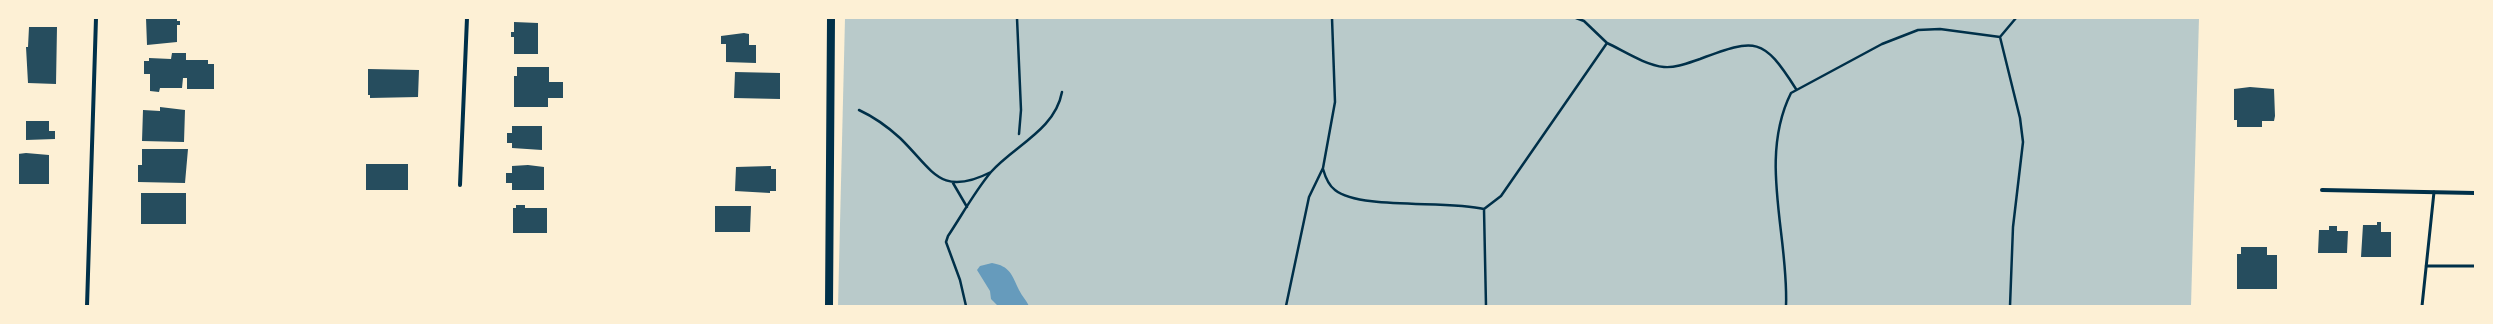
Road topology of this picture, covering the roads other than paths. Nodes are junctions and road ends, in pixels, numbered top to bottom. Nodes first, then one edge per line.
1 (96, 18) edge
2 (468, 18) edge
3 (831, 18) edge
4 (460, 185) dead end
5 (2322, 190) dead end
6 (2434, 192) junction
7 (2475, 193) edge
8 (2426, 266) junction
9 (2475, 266) edge
10 (87, 306) edge
11 (829, 306) edge
12 (2422, 306) edge

1 - 10 street
2 - 4 street
3 - 11 main road
5 - 6 street
6 - 7 street
6 - 8 lane
8 - 9 lane
8 - 12 lane

